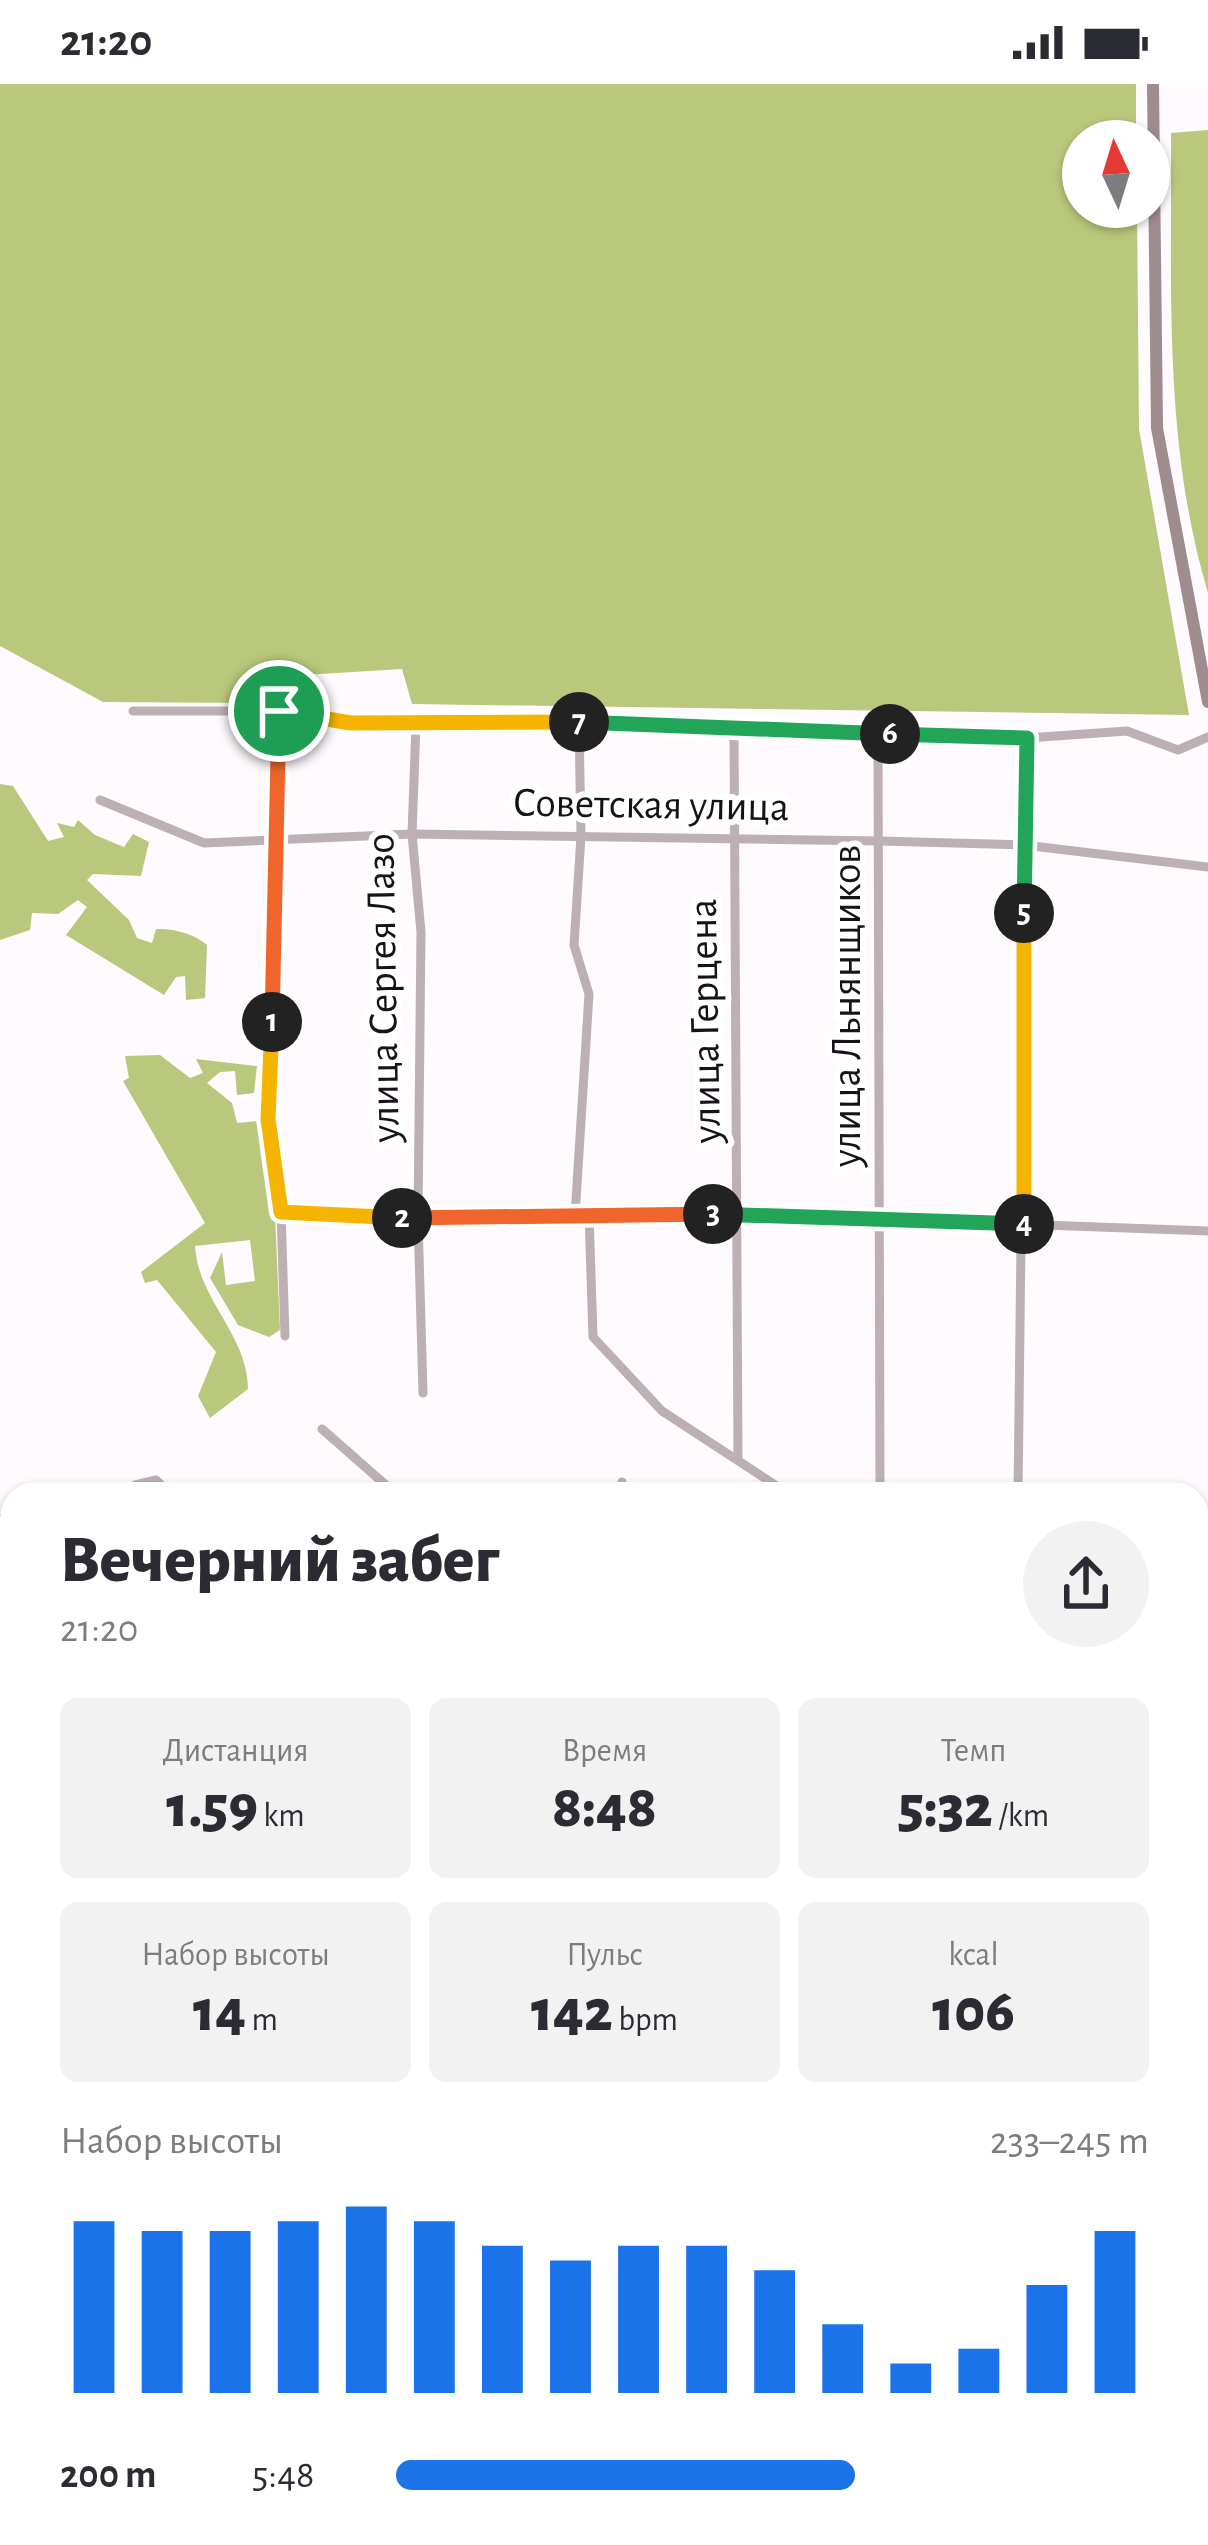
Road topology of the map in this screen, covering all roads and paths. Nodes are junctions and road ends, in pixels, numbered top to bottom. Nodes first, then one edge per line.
1 (1153, 84) edge
2 (1208, 702) edge
3 (133, 711) dead end
4 (279, 711) junction
5 (579, 722) junction
6 (416, 725) junction
7 (734, 728) junction
8 (878, 734) junction
9 (1208, 736) edge
10 (1027, 738) junction
11 (100, 800) dead end
12 (412, 834) junction
13 (581, 836) junction
14 (273, 838) junction
15 (736, 839) junction
16 (880, 841) junction
17 (1024, 845) junction
18 (1208, 867) edge
19 (281, 1212) junction
20 (590, 1214) junction
21 (739, 1214) junction
22 (575, 1216) junction
23 (418, 1219) junction
24 (880, 1221) junction
25 (1024, 1224) junction
26 (1208, 1231) edge
27 (285, 1336) dead end
28 (423, 1393) dead end
29 (322, 1430) dead end
30 (738, 1457) junction
31 (382, 1482) edge
32 (772, 1482) edge
33 (880, 1482) edge
34 (1018, 1482) edge

1 - 2 main road
3 - 4 street
4 - 6 street
4 - 14 street
5 - 6 street
5 - 7 street
5 - 13 street
6 - 12 street, улица Сергея Лазо
7 - 8 street
7 - 15 street, улица Герцена
8 - 10 street
8 - 16 street, улица Льнянщиков
9 - 10 street
10 - 17 street
11 - 14 street, Советская улица
12 - 13 street, Советская улица
12 - 14 street, Советская улица
12 - 23 street, улица Сергея Лазо
13 - 15 street, Советская улица
13 - 22 street
14 - 19 street
15 - 16 street, Советская улица
15 - 21 street, улица Герцена
16 - 17 street, Советская улица
16 - 24 street, улица Льнянщиков
17 - 18 street, Советская улица
17 - 25 street
19 - 23 street
19 - 27 street
20 - 21 street
20 - 22 street
20 - 30 street
21 - 24 street
21 - 30 street, улица Герцена
22 - 23 street
23 - 28 street, улица Сергея Лазо
24 - 25 street
24 - 33 street, улица Льнянщиков
25 - 26 street
25 - 34 street
29 - 31 street
30 - 32 street

